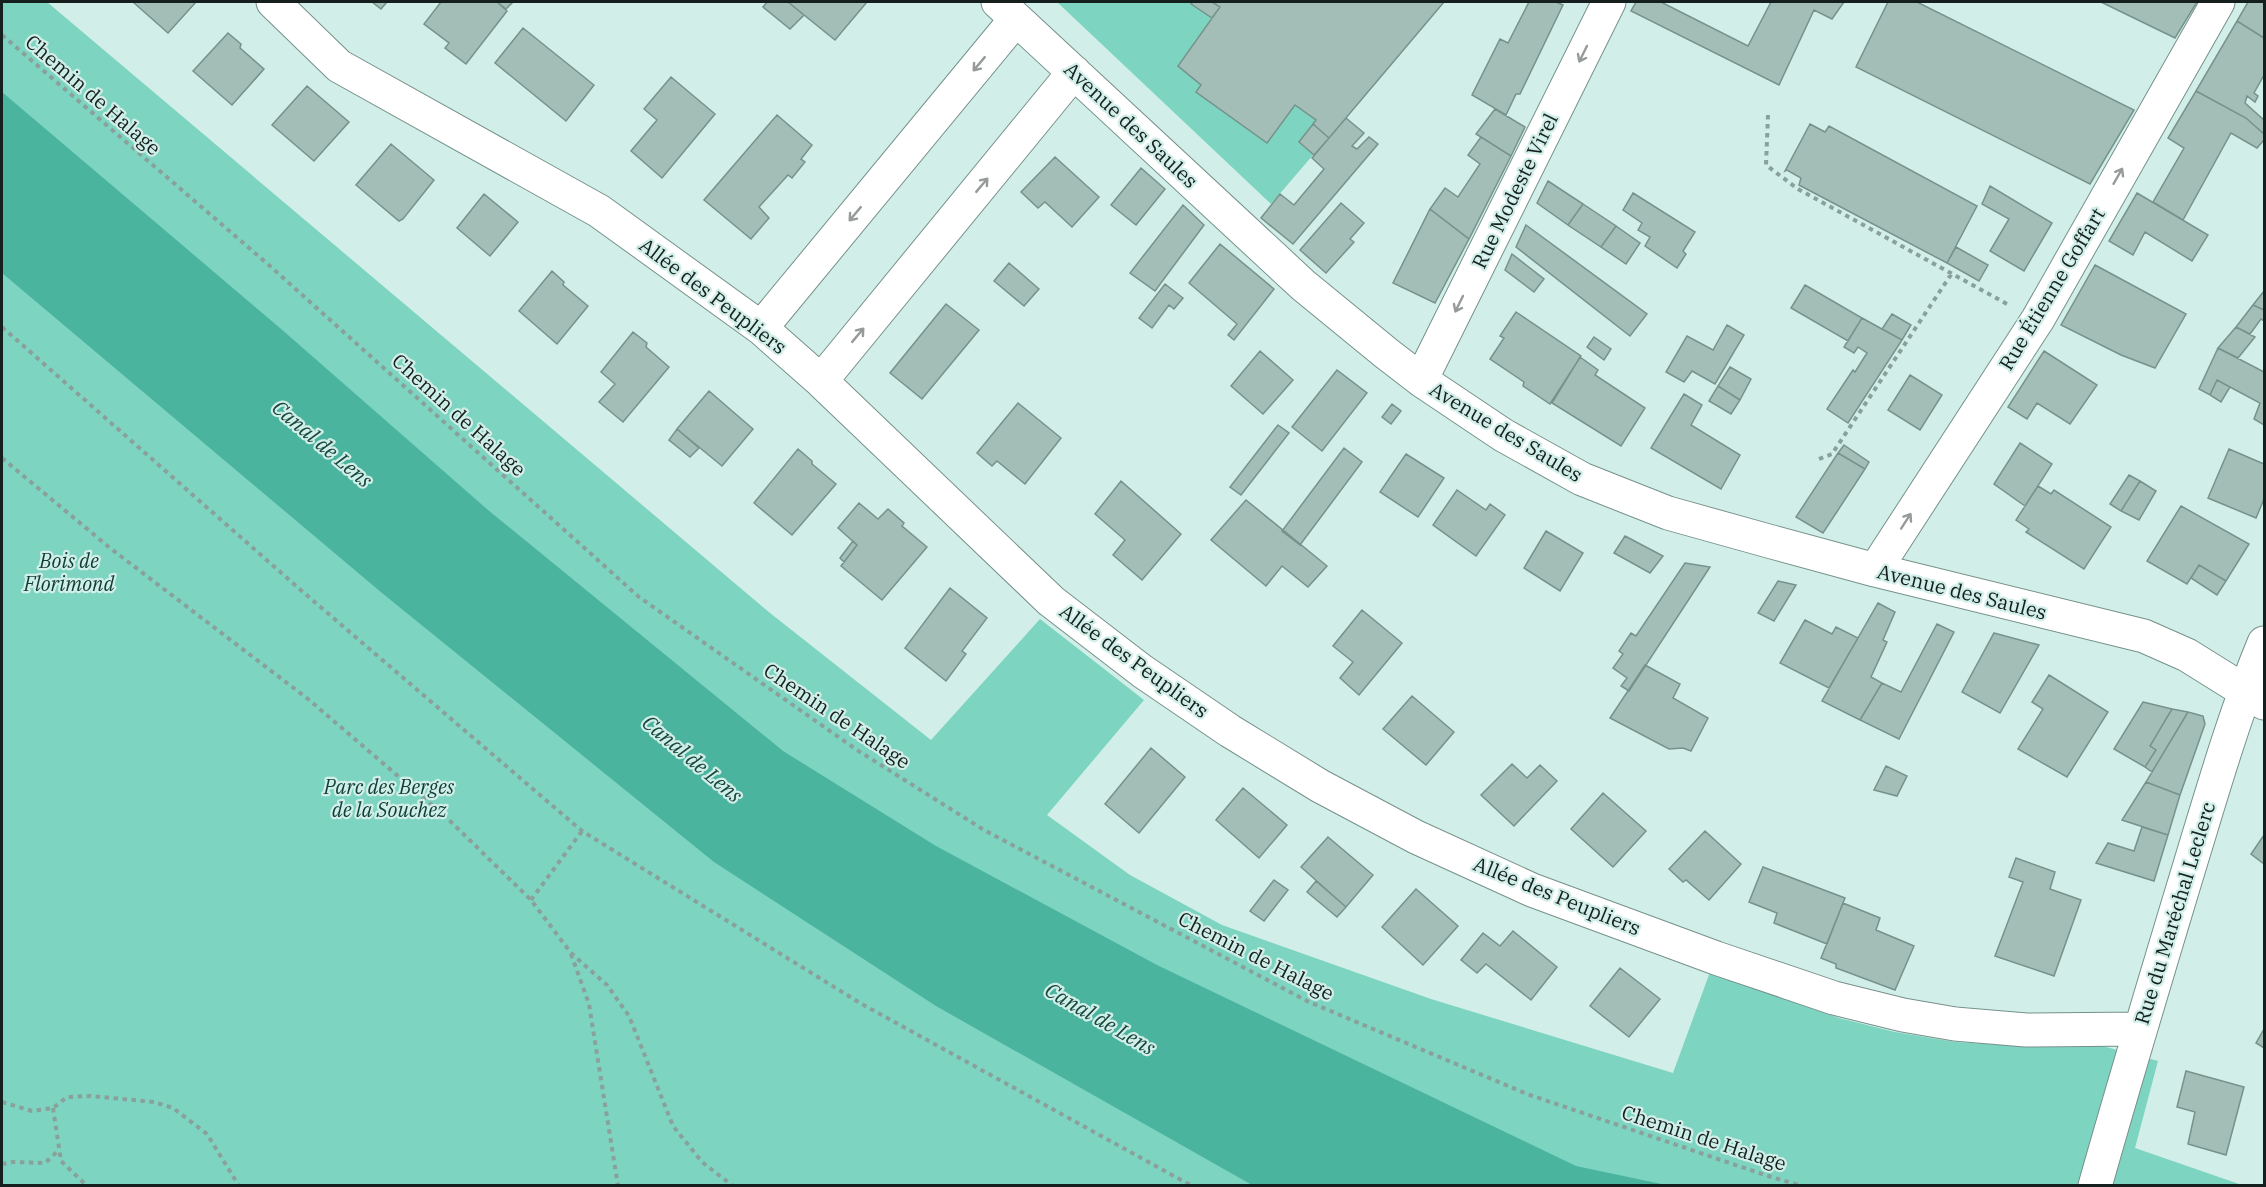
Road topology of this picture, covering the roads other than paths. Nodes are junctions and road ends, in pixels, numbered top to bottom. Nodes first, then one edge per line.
1 (273, 2) edge
2 (1609, 2) edge
3 (2218, 2) edge
4 (1007, 10) edge
5 (1074, 72) junction
6 (761, 328) junction
7 (1421, 380) junction
8 (821, 381) junction
9 (1875, 570) junction
10 (2265, 643) edge
11 (2254, 696) edge
12 (2140, 1029) junction
13 (2095, 1185) edge

1 - 6 street, Allée des Peupliers
2 -> 7 street, Rue Modeste Virel
9 -> 3 street, Rue Étienne Goffart
4 - 5 street, Avenue des Saules
4 -> 6 street
5 - 7 street, Avenue des Saules
8 -> 5 street
6 - 8 street, Allée des Peupliers
7 - 9 street, Avenue des Saules
8 - 12 street, Allée des Peupliers
9 - 11 street, Avenue des Saules
10 - 11 street, Rue du Maréchal Leclerc
11 - 12 street, Rue du Maréchal Leclerc
12 - 13 street, Rue du Maréchal Leclerc

